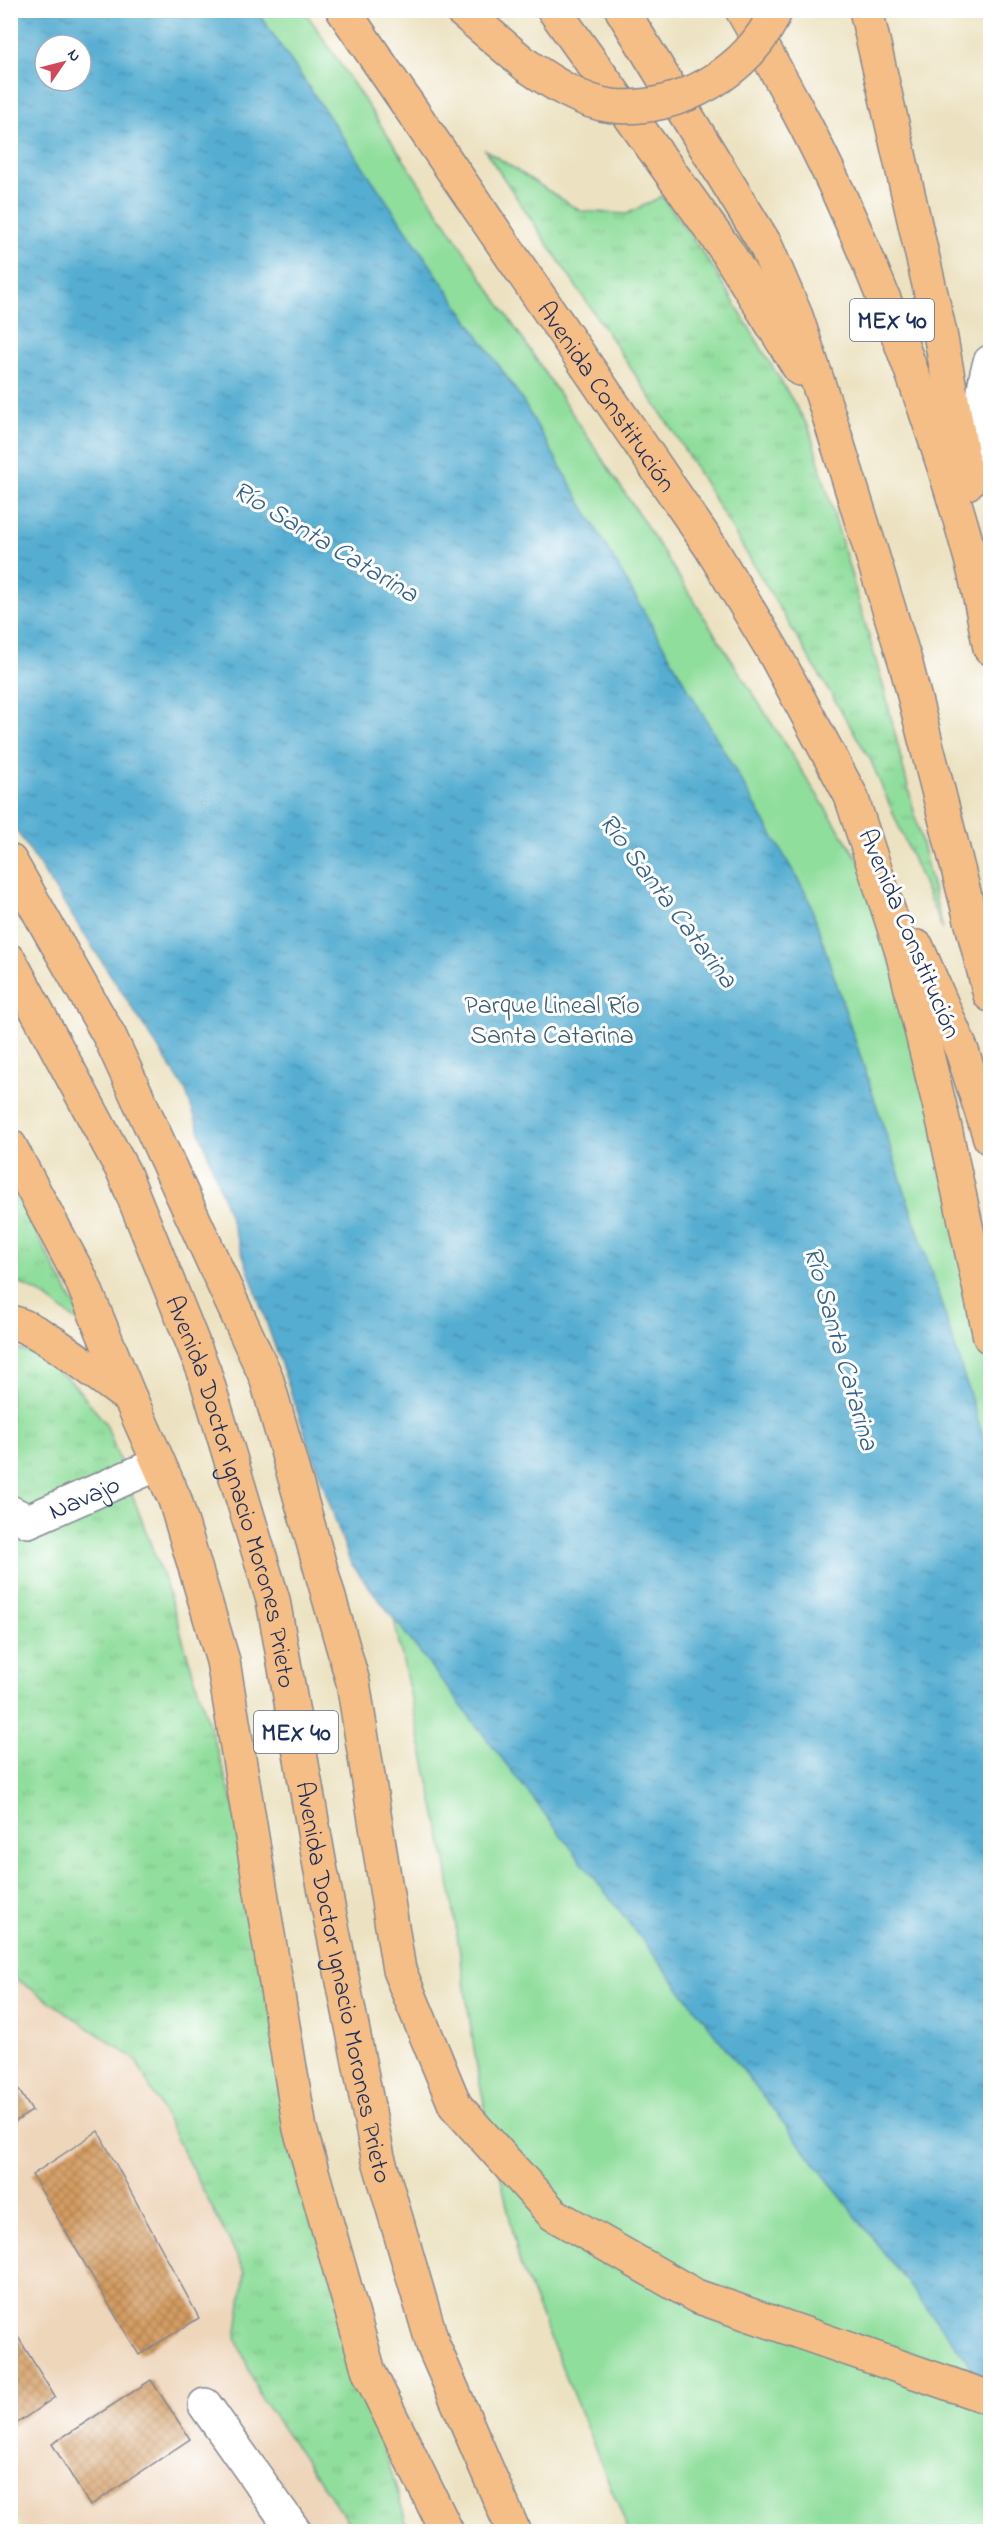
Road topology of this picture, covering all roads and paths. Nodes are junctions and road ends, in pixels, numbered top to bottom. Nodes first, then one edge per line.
1 (343, 10) edge
2 (461, 10) edge
3 (554, 10) edge
4 (622, 10) edge
5 (742, 10) edge
6 (776, 10) edge
7 (866, 10) edge
8 (990, 362) edge
9 (830, 416) junction
10 (990, 470) edge
11 (981, 569) edge
12 (990, 648) edge
13 (851, 796) junction
14 (10, 861) edge
15 (10, 961) edge
16 (990, 995) edge
17 (990, 1138) edge
18 (10, 1146) edge
19 (10, 1322) edge
20 (990, 1337) edge
21 (130, 1398) junction
22 (158, 1464) junction
23 (10, 1512) edge
24 (990, 2398) edge
25 (205, 2404) dead end
26 (295, 2532) edge
27 (447, 2532) edge
28 (514, 2532) edge

1 - 13 highway, Avenida Constitución
2 - 6 highway, bridge
3 - 9 highway
4 - 9 highway
5 - 11 highway, MEX 40
7 - 11 highway
8 - 10 lane
9 - 16 highway
11 - 12 highway, MEX 40
13 - 17 highway, Avenida Constitución
13 - 20 highway, Avenida Constitución
14 - 24 highway
15 - 28 highway, Avenida Doctor Ignacio Morones Prieto / MEX 40
18 - 21 highway, Avenida Doctor Ignacio Morones Prieto / MEX 40
19 - 21 highway
21 - 22 highway, Avenida Doctor Ignacio Morones Prieto / MEX 40
22 - 23 lane, Navajo
22 - 27 highway, Avenida Doctor Ignacio Morones Prieto / MEX 40
25 - 26 lane

